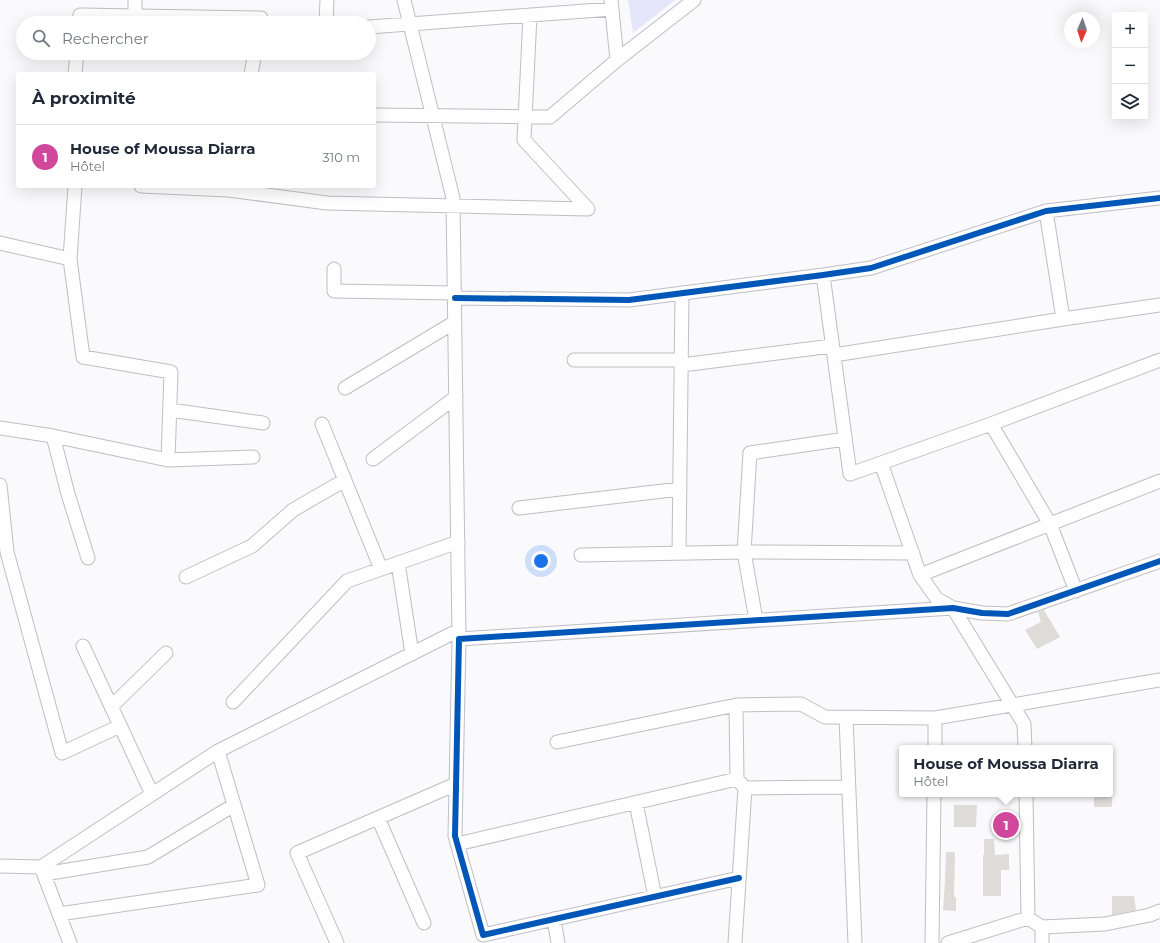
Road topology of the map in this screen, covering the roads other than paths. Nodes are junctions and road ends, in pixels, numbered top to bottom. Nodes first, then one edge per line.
1 (135, 0) edge
2 (327, 0) edge
3 (404, 0) edge
4 (694, 0) edge
5 (611, 4) edge
6 (530, 15) junction
7 (80, 16) edge
8 (135, 16) joint
9 (326, 16) edge
10 (410, 24) junction
11 (376, 26) edge
12 (76, 60) edge
13 (254, 60) edge
14 (617, 60) junction
15 (75, 72) edge
16 (251, 72) edge
17 (376, 115) edge
18 (433, 116) junction
19 (525, 117) junction
20 (75, 188) edge
21 (229, 188) edge
22 (1160, 198) edge
23 (454, 206) junction
24 (1046, 210) junction
25 (0, 243) edge
26 (70, 259) junction
27 (334, 269) dead end
28 (823, 275) junction
29 (682, 293) junction
30 (455, 295) junction
31 (1160, 305) edge
32 (1062, 319) junction
33 (455, 322) junction
34 (833, 350) junction
35 (574, 360) dead end
36 (1160, 360) edge
37 (682, 362) junction
38 (345, 388) dead end
39 (456, 397) junction
40 (170, 410) junction
41 (263, 423) dead end
42 (322, 424) dead end
43 (991, 424) junction
44 (0, 428) edge
45 (53, 436) junction
46 (845, 439) junction
47 (252, 457) dead end
48 (373, 459) dead end
49 (168, 460) junction
50 (881, 463) junction
51 (345, 480) junction
52 (1160, 481) edge
53 (0, 485) edge
54 (680, 489) junction
55 (519, 508) dead end
56 (1050, 524) junction
57 (458, 542) junction
58 (744, 552) junction
59 (679, 553) junction
60 (913, 553) junction
61 (581, 555) dead end
62 (88, 558) dead end
63 (1160, 562) edge
64 (398, 563) junction
65 (381, 569) junction
66 (920, 575) junction
67 (186, 577) dead end
68 (1076, 591) junction
69 (953, 608) junction
70 (756, 620) junction
71 (459, 635) junction
72 (83, 646) dead end
73 (166, 653) dead end
74 (412, 654) junction
75 (1160, 680) edge
76 (233, 702) dead end
77 (736, 705) junction
78 (1012, 705) junction
79 (111, 707) junction
80 (846, 717) junction
81 (935, 718) junction
82 (120, 726) junction
83 (557, 742) dead end
84 (935, 745) edge
85 (1025, 745) edge
86 (218, 751) junction
87 (456, 784) junction
88 (741, 784) junction
89 (849, 787) junction
90 (152, 794) junction
91 (934, 797) edge
92 (1026, 797) edge
93 (636, 802) junction
94 (234, 804) junction
95 (378, 818) junction
96 (457, 844) junction
97 (0, 863) edge
98 (42, 871) junction
99 (739, 878) junction
100 (655, 897) junction
101 (1160, 911) edge
102 (59, 914) junction
103 (1028, 918) junction
104 (554, 919) junction
105 (424, 923) dead end
106 (1042, 927) junction
107 (502, 937) edge
108 (70, 943) edge
109 (337, 943) edge
110 (558, 943) edge
111 (735, 943) edge
112 (855, 943) edge
113 (932, 943) edge
114 (948, 943) edge
115 (1042, 943) edge

1 - 8 street
2 - 9 street
3 - 10 street
4 - 14 street
5 - 6 street
5 - 14 street
6 - 10 street
6 - 19 street
7 - 8 street
10 - 11 street
10 - 18 street
12 - 15 street
13 - 16 street
14 - 19 street
17 - 18 street
18 - 19 street
18 - 23 street
19 - 23 street
20 - 26 street
21 - 23 street
22 - 24 street
23 - 30 street
24 - 28 street
24 - 32 street
25 - 26 street
26 - 40 street
27 - 30 street
28 - 29 street
28 - 34 street
29 - 30 street
29 - 37 street
30 - 33 street
31 - 32 street
32 - 34 street
33 - 38 street
33 - 39 street
34 - 37 street
34 - 46 street
35 - 37 street
36 - 43 street
37 - 54 street
39 - 48 street
39 - 57 street
40 - 41 street
40 - 49 street
42 - 51 street
43 - 50 street
43 - 56 street
44 - 45 street
45 - 49 street
45 - 62 street
46 - 50 street
46 - 58 street
47 - 49 street
50 - 60 street
51 - 65 street
51 - 67 street
52 - 56 street
53 - 82 street
54 - 55 street
54 - 59 street
56 - 66 street
56 - 68 street
57 - 64 street
57 - 71 street
58 - 59 street
58 - 60 street
58 - 70 street
59 - 61 street
60 - 66 street
63 - 68 street
64 - 65 street
64 - 74 street
65 - 76 street
66 - 69 street
68 - 69 street
69 - 70 street
69 - 78 street
70 - 71 street
71 - 74 street
71 - 87 street
72 - 79 street
73 - 79 street
74 - 86 street
75 - 78 street
77 - 80 street
77 - 83 street
77 - 88 street
78 - 81 street
78 - 85 street
79 - 82 street
80 - 81 street
80 - 89 street
81 - 84 street
82 - 90 street
86 - 90 street
86 - 94 street
87 - 95 street
87 - 96 street
88 - 89 street
88 - 93 street
88 - 99 street
89 - 112 street
90 - 98 street
91 - 113 street
92 - 103 street
93 - 96 street
93 - 100 street
94 - 98 street
94 - 102 street
95 - 105 street
95 - 109 street
96 - 107 street
97 - 98 street
98 - 102 street
99 - 100 street
99 - 111 street
100 - 104 street
101 - 106 street
102 - 108 street
103 - 106 street
103 - 114 street
104 - 107 street
104 - 110 street
106 - 115 street

